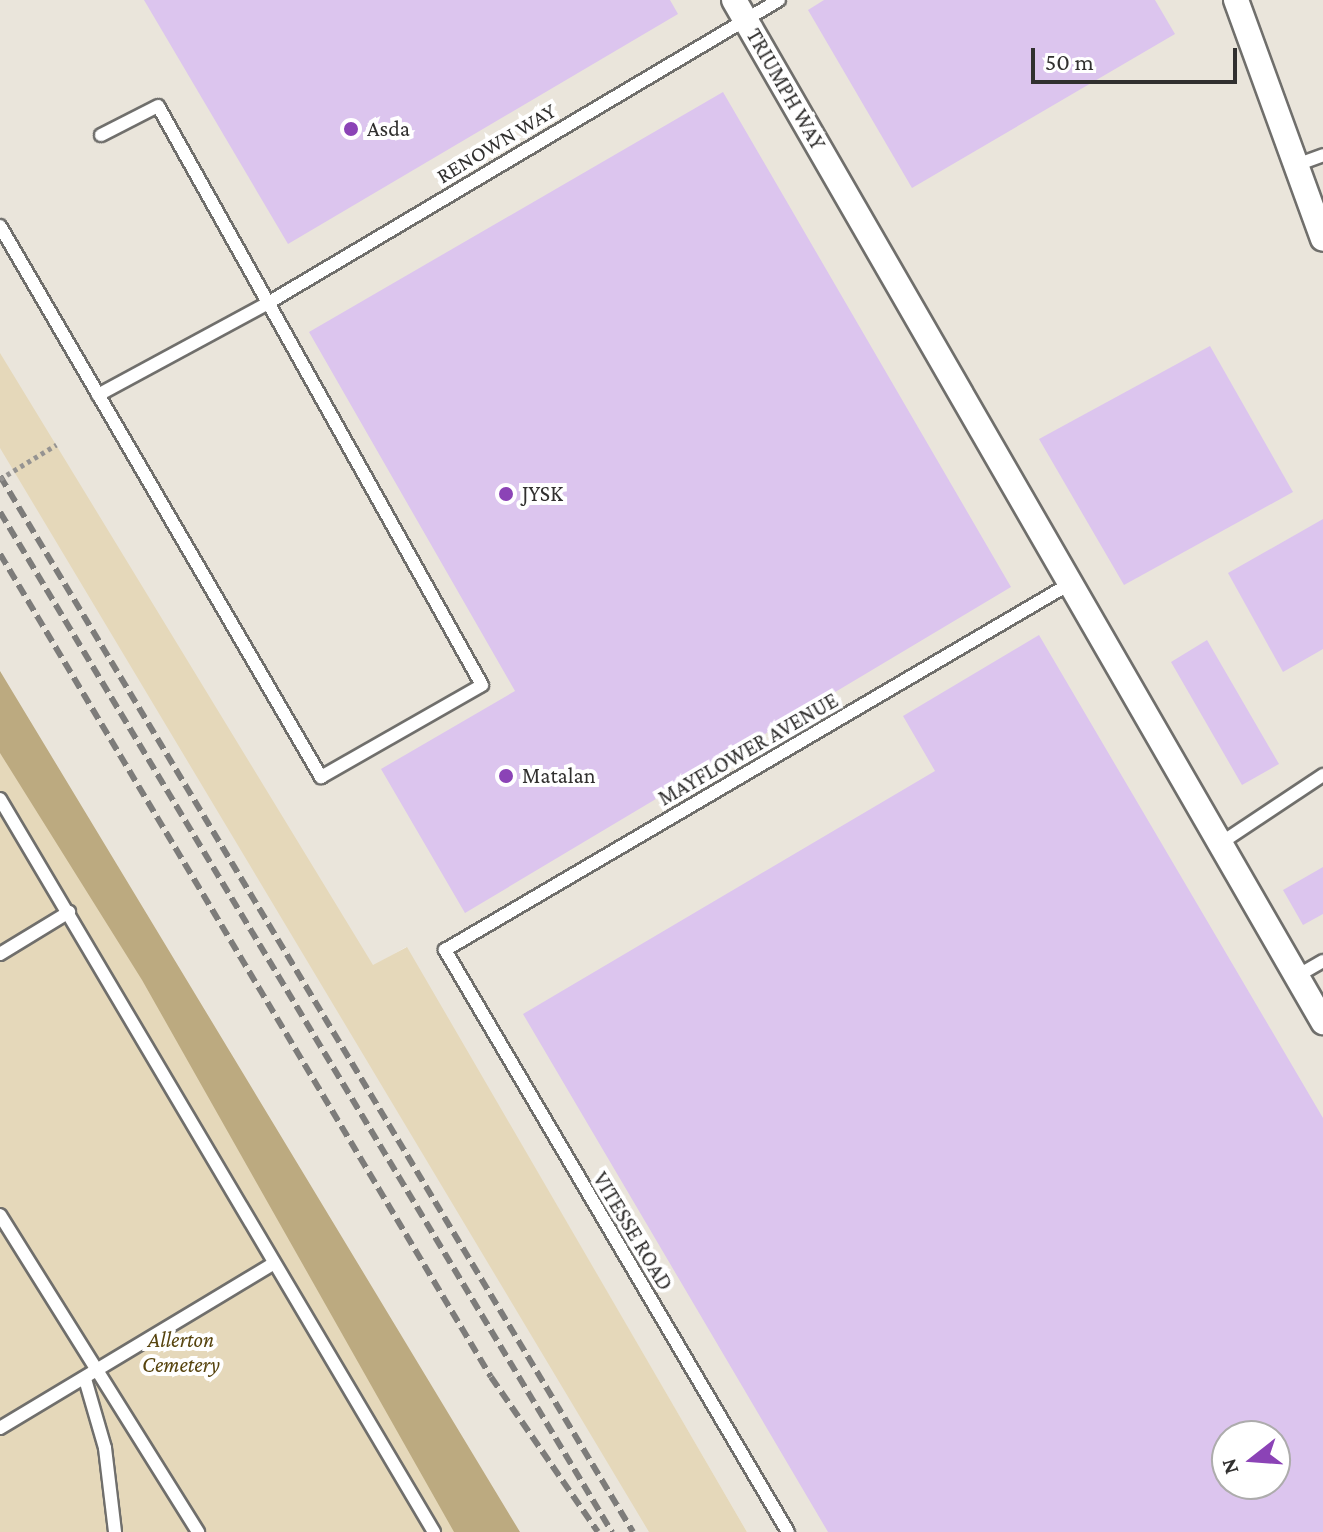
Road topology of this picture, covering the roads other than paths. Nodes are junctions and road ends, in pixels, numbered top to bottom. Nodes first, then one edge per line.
1 (779, 0) edge
2 (1236, 0) edge
3 (739, 9) edge
4 (101, 135) dead end
5 (1323, 155) edge
6 (1296, 165) junction
7 (0, 226) edge
8 (1323, 239) edge
9 (268, 303) junction
10 (98, 395) junction
11 (1071, 583) junction
12 (1323, 775) edge
13 (0, 799) edge
14 (1221, 843) junction
15 (69, 912) junction
16 (445, 950) joint
17 (0, 954) edge
18 (1323, 961) edge
19 (1297, 976) junction
20 (1323, 1022) edge
21 (0, 1215) edge
22 (273, 1264) junction
23 (89, 1376) junction
24 (0, 1428) edge
25 (115, 1532) edge
26 (198, 1532) edge
27 (434, 1532) edge
28 (788, 1532) edge

1 - 3 lane, RENOWN WAY
2 - 6 street
3 - 9 lane, RENOWN WAY
3 - 11 street, TRIUMPH WAY
4 - 9 lane
5 - 6 lane
6 - 8 street
7 - 10 lane
9 - 10 lane, RENOWN WAY
9 - 10 lane
11 - 14 street, TRIUMPH WAY
11 - 16 lane, MAYFLOWER AVENUE
12 - 14 lane
13 - 15 lane
14 - 19 street, TRIUMPH WAY
15 - 17 lane
15 - 22 lane
16 - 28 lane, VITESSE ROAD
18 - 19 lane
19 - 20 street, TRIUMPH WAY
21 - 23 lane
22 - 23 lane
22 - 27 lane
23 - 24 lane
23 - 25 lane
23 - 26 lane

